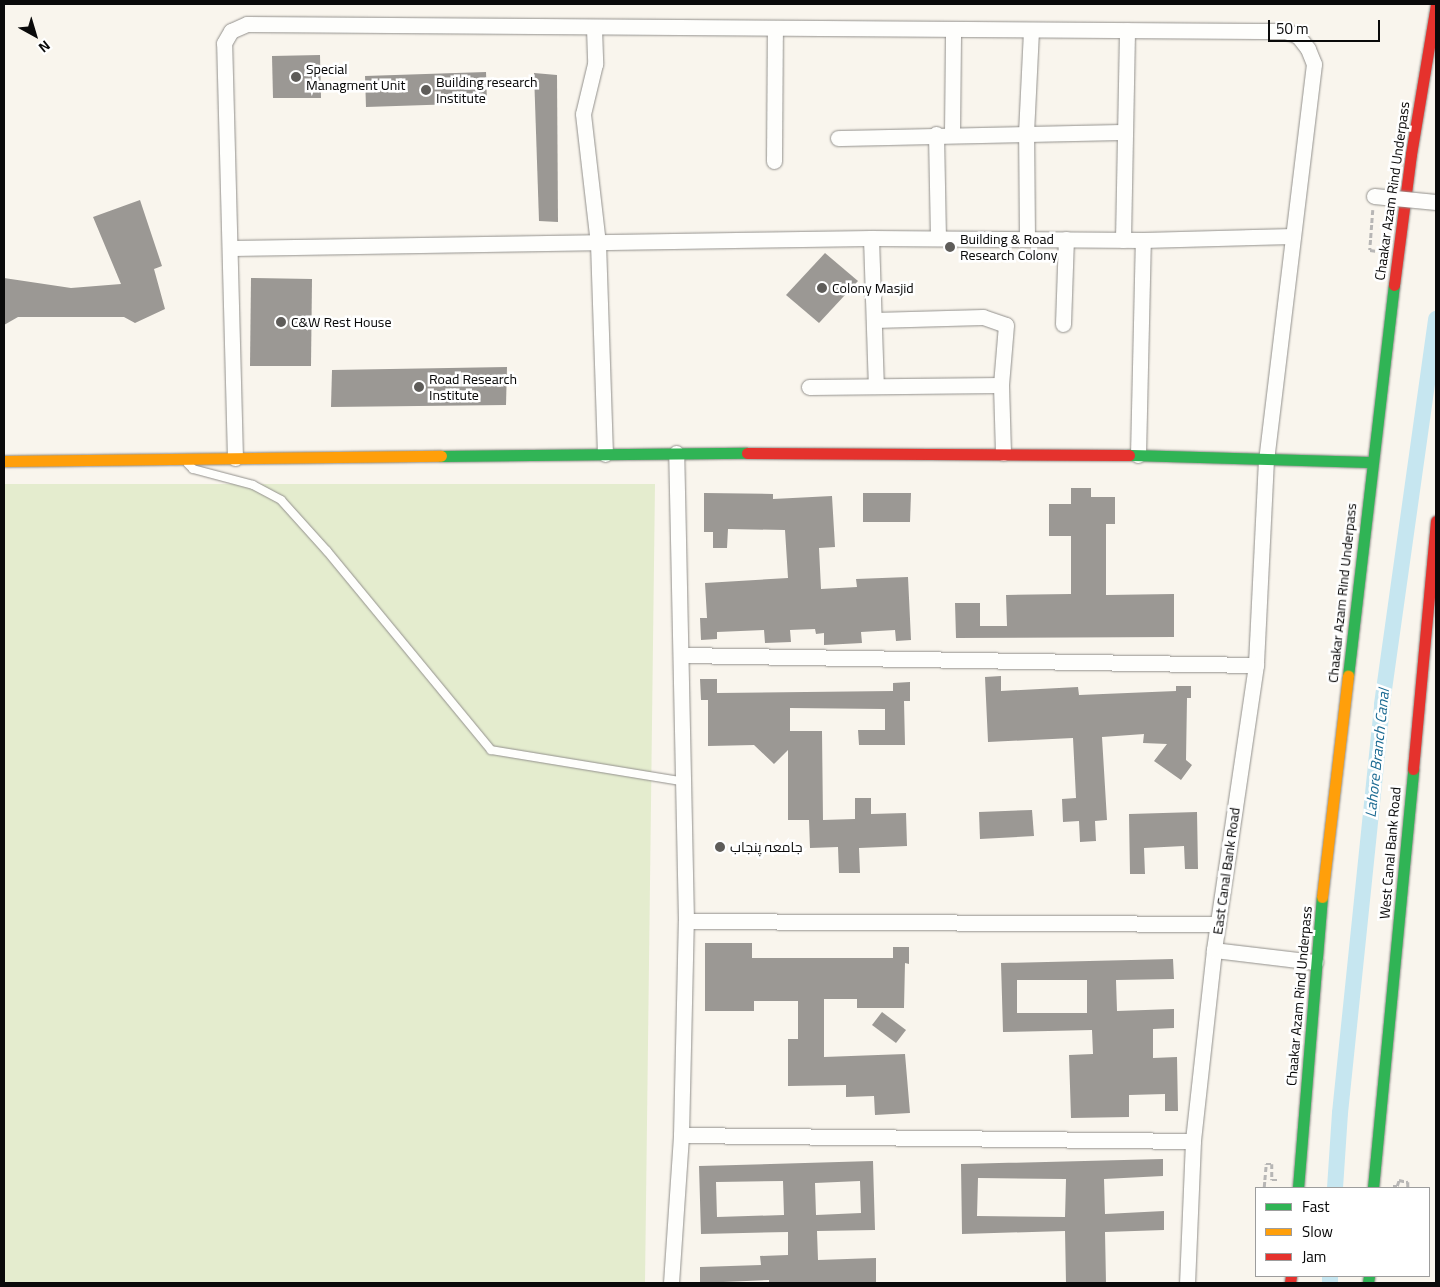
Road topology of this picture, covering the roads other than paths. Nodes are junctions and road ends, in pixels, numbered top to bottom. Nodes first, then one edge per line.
1 (1436, 4) edge
2 (594, 28) junction
3 (775, 29) junction
4 (954, 30) junction
5 (1031, 30) junction
6 (1127, 30) junction
7 (1124, 132) junction
8 (952, 133) junction
9 (1026, 133) junction
10 (936, 134) junction
11 (838, 138) dead end
12 (774, 161) dead end
13 (1374, 196) road end
14 (1436, 202) edge
15 (1293, 236) junction
16 (871, 238) junction
17 (938, 238) junction
18 (1027, 238) junction
19 (1066, 239) junction
20 (1123, 240) junction
21 (1143, 240) junction
22 (598, 243) junction
23 (232, 248) junction
24 (874, 320) junction
25 (1063, 324) dead end
26 (1001, 385) junction
27 (876, 386) junction
28 (809, 387) dead end
29 (676, 453) junction
30 (1003, 453) junction
31 (604, 454) junction
32 (1138, 455) junction
33 (181, 457) junction
34 (235, 458) junction
35 (1266, 459) junction
36 (4, 461) edge
37 (1372, 462) junction
38 (1436, 522) edge
39 (682, 656) junction
40 (1256, 664) junction
41 (682, 781) junction
42 (686, 921) junction
43 (1218, 924) junction
44 (1214, 950) junction
45 (1315, 962) junction
46 (681, 1135) junction
47 (1193, 1141) junction
48 (1298, 1187) edge
49 (1373, 1187) edge
50 (671, 1283) edge
51 (1187, 1283) edge

1 - 37 main road, Chaakar Azam Rind Underpass
2 - 3 street, East Canal Bank Road
2 - 22 street
2 - 23 street, East Canal Bank Road
3 - 4 street, East Canal Bank Road
3 - 12 street
4 - 5 street, East Canal Bank Road
4 - 8 street
5 - 6 street, East Canal Bank Road
5 - 9 street
6 - 7 street
6 - 15 street, East Canal Bank Road
7 - 9 street
7 - 20 street
8 - 9 street
8 - 10 street
9 - 18 street
10 - 11 street
10 - 17 street
13 - 14 street, bridge
15 - 21 street
15 - 35 street, East Canal Bank Road
16 - 17 street
16 - 22 street
16 - 24 street
17 - 18 street
18 - 19 street
19 - 20 street
19 - 25 street
20 - 21 street
21 - 32 street
22 - 23 street
22 - 31 street
23 - 34 street, East Canal Bank Road
24 - 26 street
24 - 27 street
26 - 27 street
26 - 30 street
27 - 28 street
29 - 30 main road
29 - 31 main road
29 - 39 street
30 - 32 main road
31 - 34 main road
32 - 35 main road
33 - 34 main road
33 - 36 main road
33 - 41 lane
35 - 37 main road
35 - 40 street, East Canal Bank Road
37 - 45 main road, Chaakar Azam Rind Underpass
38 - 49 main road, West Canal Bank Road
39 - 40 street
39 - 41 street
40 - 43 street, East Canal Bank Road
41 - 42 street
42 - 43 street
42 - 46 street
43 - 44 street, East Canal Bank Road
44 - 45 street
44 - 47 street, East Canal Bank Road
45 - 48 main road, Chaakar Azam Rind Underpass
46 - 47 street
46 - 50 street
47 - 51 street, East Canal Bank Road

